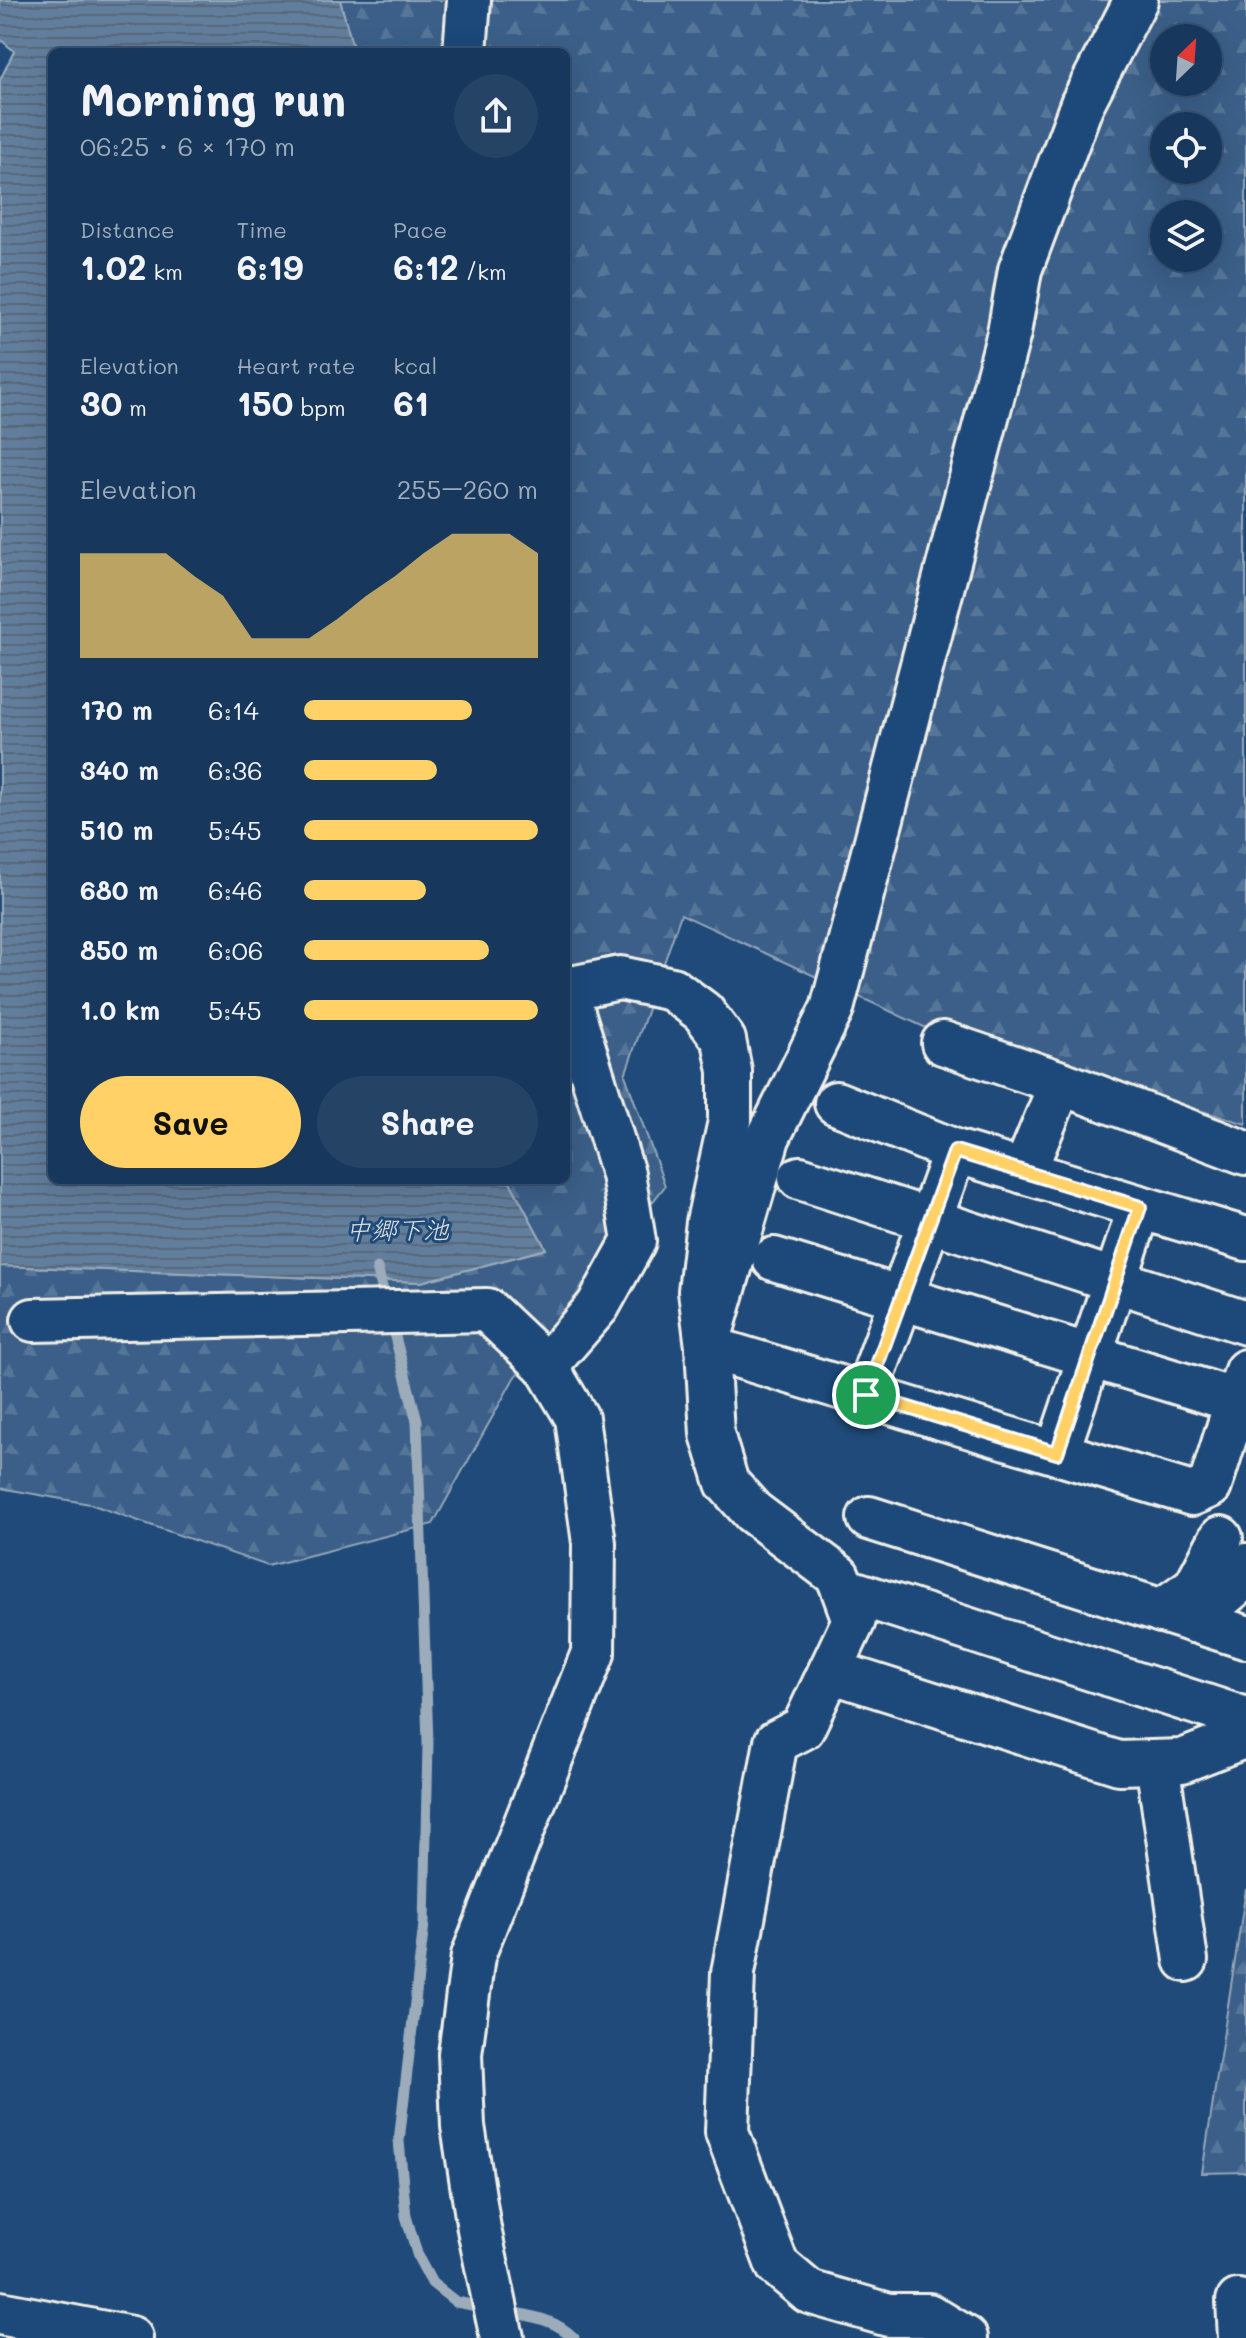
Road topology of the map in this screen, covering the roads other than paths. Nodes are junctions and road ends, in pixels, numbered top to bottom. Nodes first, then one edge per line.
1 (469, 0) edge
2 (1136, 0) edge
3 (465, 48) edge
4 (570, 988) edge
5 (570, 1002) edge
6 (943, 1043) dead end
7 (1061, 1083) junction
8 (836, 1103) dead end
9 (955, 1151) junction
10 (1246, 1153) edge
11 (1024, 1172) junction
12 (800, 1178) dead end
13 (1140, 1207) junction
14 (930, 1220) junction
15 (1246, 1239) edge
16 (774, 1259) dead end
17 (1115, 1281) junction
18 (901, 1298) junction
19 (33, 1320) dead end
20 (1246, 1323) edge
21 (707, 1347) junction
22 (1090, 1356) junction
23 (546, 1366) junction
24 (1241, 1386) edge
25 (866, 1395) junction
26 (1057, 1453) junction
27 (869, 1518) dead end
28 (1234, 1552) edge
29 (843, 1589) junction
30 (1177, 1616) junction
31 (1245, 1637) edge
32 (830, 1671) junction
33 (1246, 1719) edge
34 (1246, 1736) edge
35 (1157, 1762) junction
36 (1186, 1960) dead end
37 (0, 2313) edge
38 (131, 2338) edge
39 (502, 2338) edge
40 (966, 2338) edge

1 - 3 street
2 - 21 street
4 - 21 street
5 - 23 street
6 - 7 street
7 - 10 street
7 - 11 street
8 - 9 street
9 - 11 street
9 - 14 street
11 - 13 street
12 - 14 street
13 - 15 street
13 - 17 street
14 - 17 street
14 - 18 street
16 - 18 street
17 - 20 street
17 - 22 street
18 - 22 street
18 - 25 street
19 - 23 street
21 - 25 street
21 - 29 street
22 - 24 street
22 - 26 street
23 - 39 street
24 - 26 street
25 - 26 street
27 - 30 street
28 - 30 street
29 - 32 street
29 - 33 street
30 - 31 street
32 - 35 street
32 - 40 street
34 - 35 street
35 - 36 street
37 - 38 street

